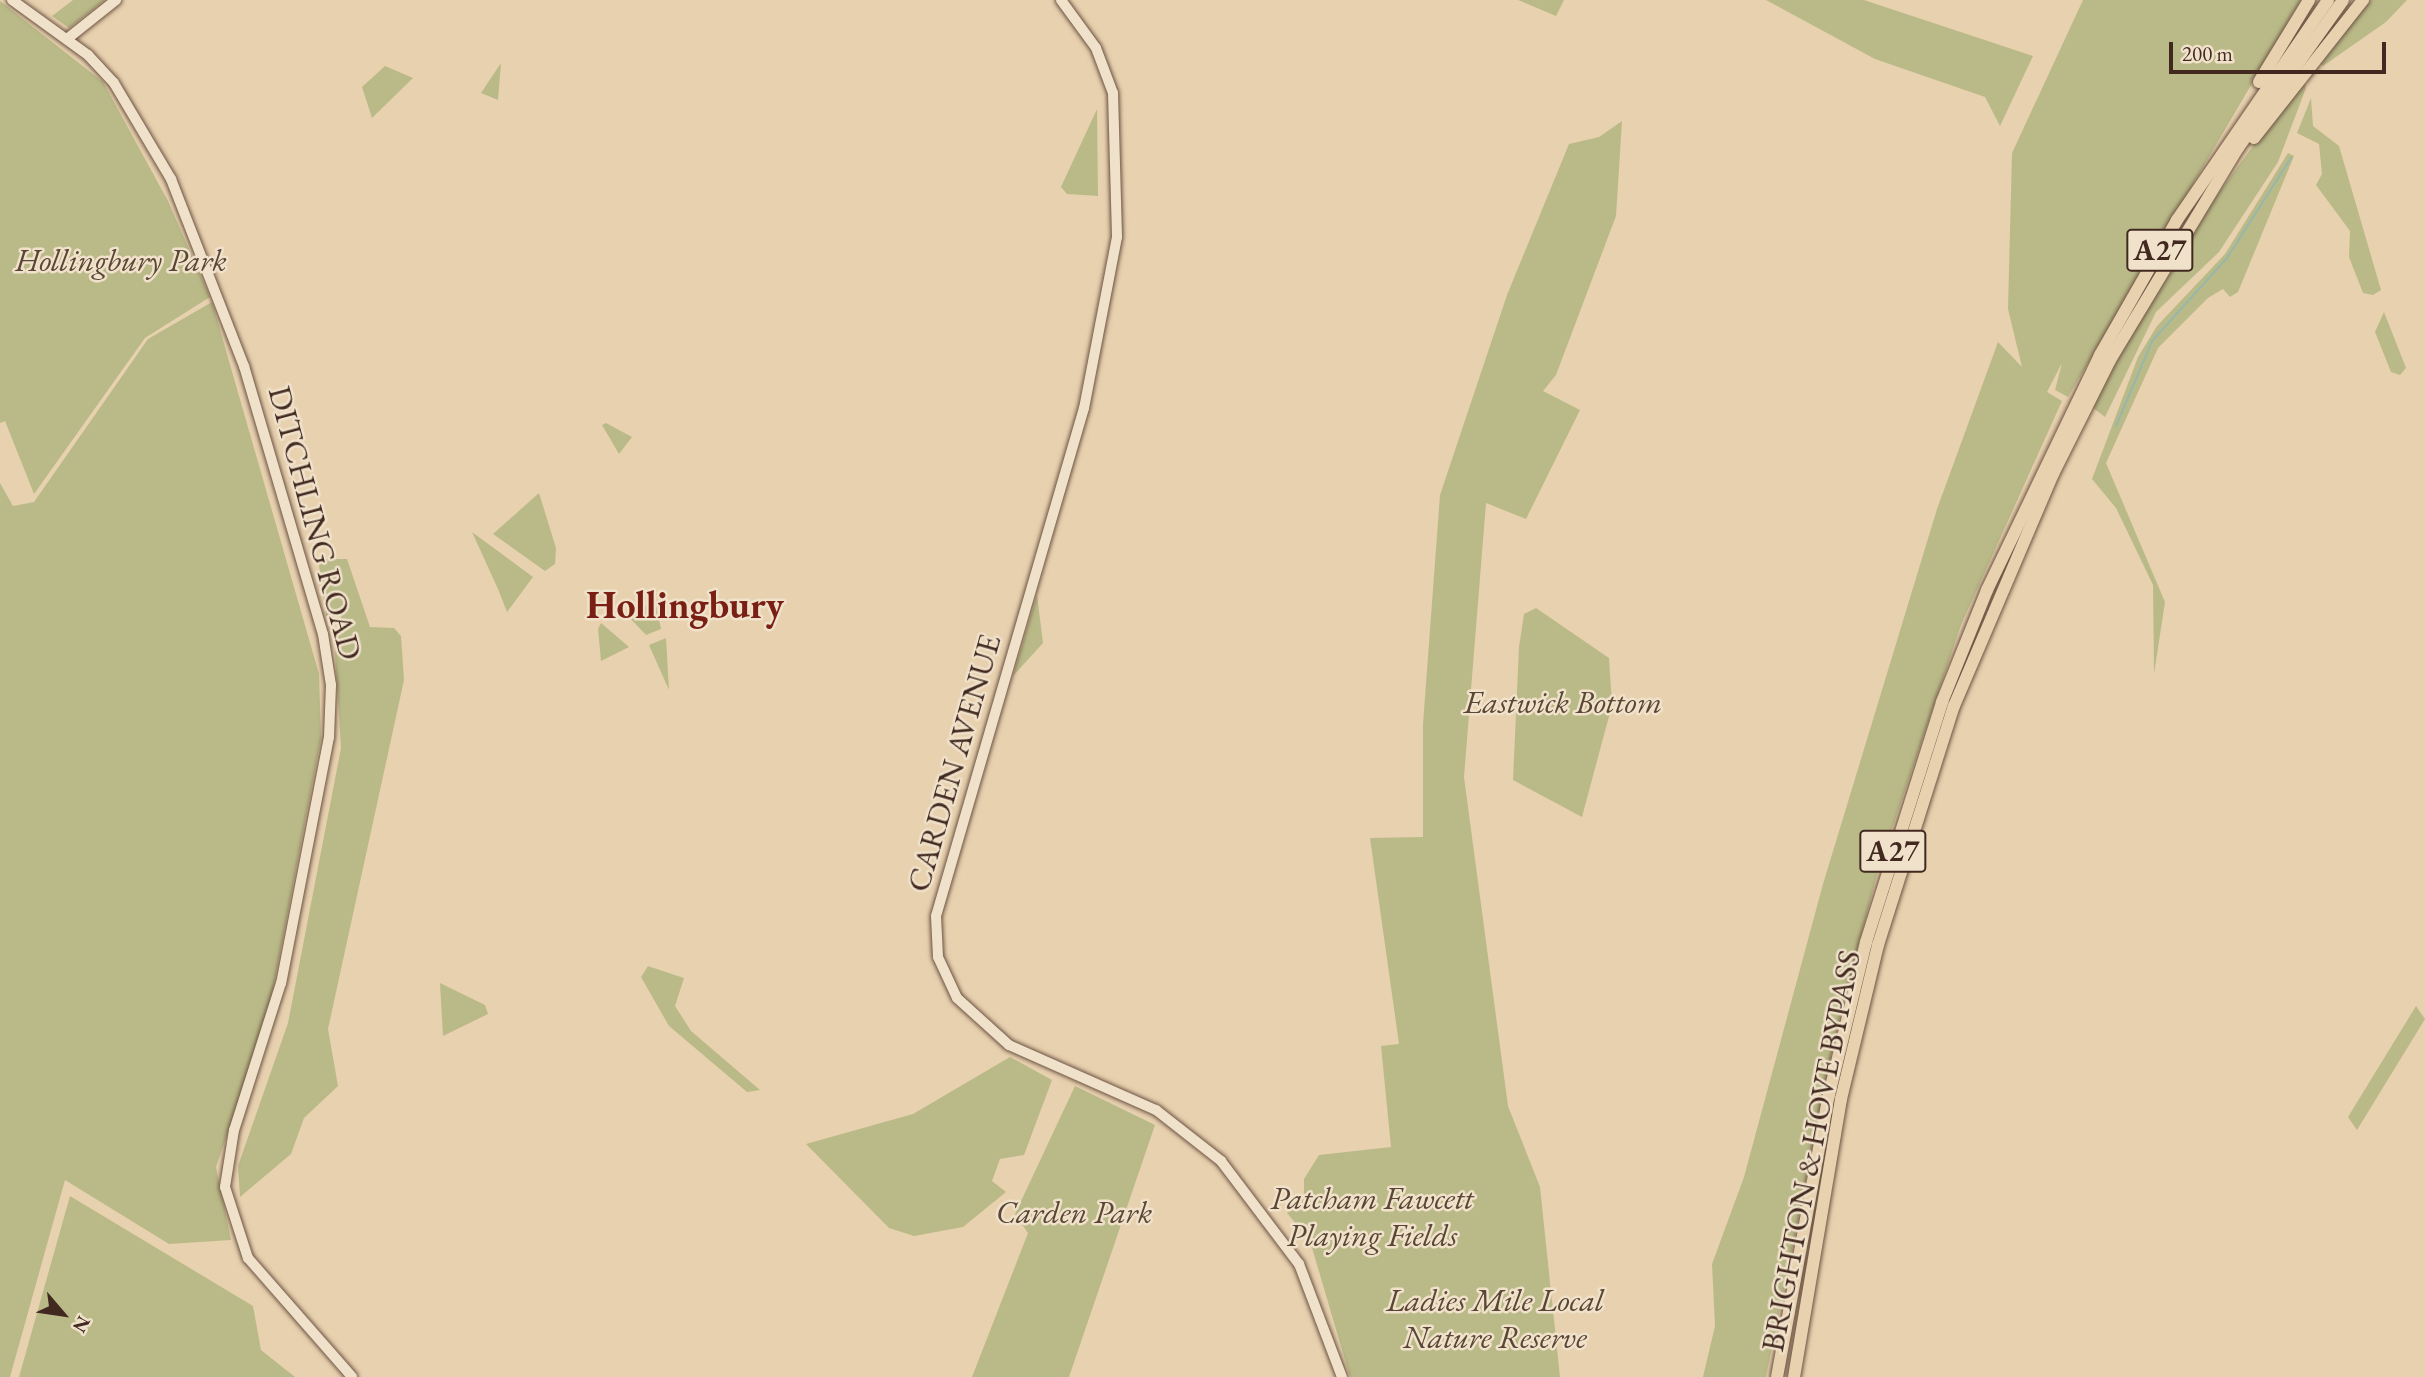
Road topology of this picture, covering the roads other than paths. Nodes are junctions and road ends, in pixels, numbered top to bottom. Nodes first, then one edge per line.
1 (12, 0) edge
2 (116, 0) edge
3 (1061, 0) edge
4 (2309, 0) edge
5 (2328, 0) edge
6 (2343, 0) edge
7 (2363, 0) edge
8 (67, 39) junction
9 (2223, 147) junction
10 (2214, 187) junction
11 (352, 1377) edge
12 (1342, 1377) edge
13 (1777, 1377) edge
14 (1794, 1377) edge

1 - 8 street, DITCHLING ROAD
2 - 8 street
3 - 12 street, CARDEN AVENUE
4 - 9 highway, A27
5 - 9 highway, BRIGHTON & HOVE BYPASS / A27
6 - 10 highway, BRIGHTON & HOVE BYPASS / A27
7 - 10 highway, A27
8 - 11 street, DITCHLING ROAD
9 - 13 highway, BRIGHTON & HOVE BYPASS / A27
10 - 14 highway, BRIGHTON & HOVE BYPASS / A27

